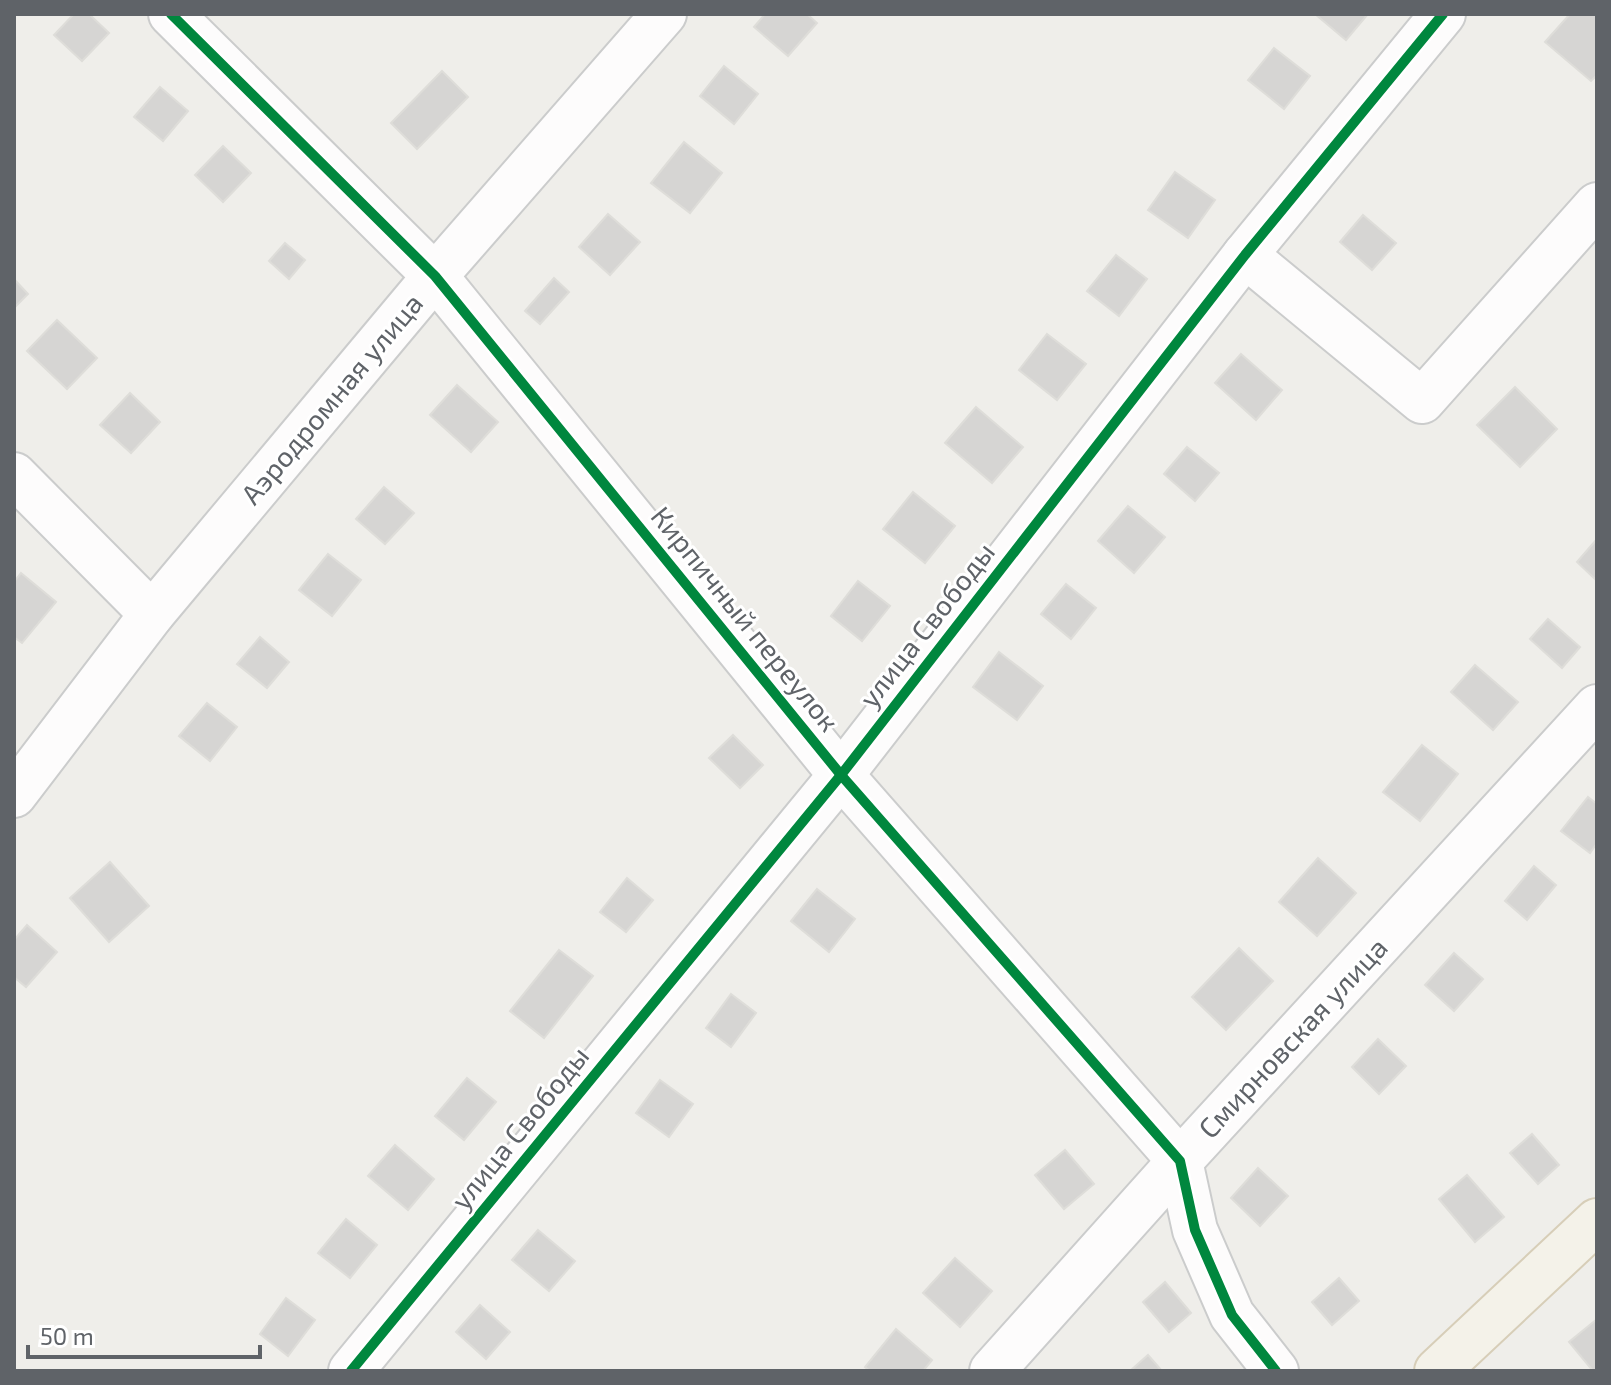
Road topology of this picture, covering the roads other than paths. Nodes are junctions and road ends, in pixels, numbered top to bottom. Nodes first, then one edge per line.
1 (171, 14) edge
2 (664, 14) edge
3 (1443, 14) edge
4 (1597, 205) edge
5 (1245, 255) junction
6 (435, 276) junction
7 (14, 475) edge
8 (152, 614) junction
9 (1597, 707) edge
10 (841, 775) junction
11 (14, 795) edge
12 (1180, 1161) junction
13 (1597, 1221) edge
14 (351, 1371) edge
15 (992, 1371) edge
16 (1276, 1371) edge
17 (1437, 1371) edge

1 - 6 street, Кирпичный переулок
2 - 6 street, Аэродромная улица
3 - 5 street, улица Свободы
4 - 5 street
5 - 10 street, улица Свободы
6 - 8 street, Аэродромная улица
6 - 10 street, Кирпичный переулок
7 - 8 street
8 - 11 street, Аэродромная улица
9 - 12 street, Смирновская улица
10 - 12 street, Кирпичный переулок
10 - 14 street, улица Свободы
12 - 15 street, Смирновская улица
12 - 16 street, Кирпичный переулок
13 - 17 main road

